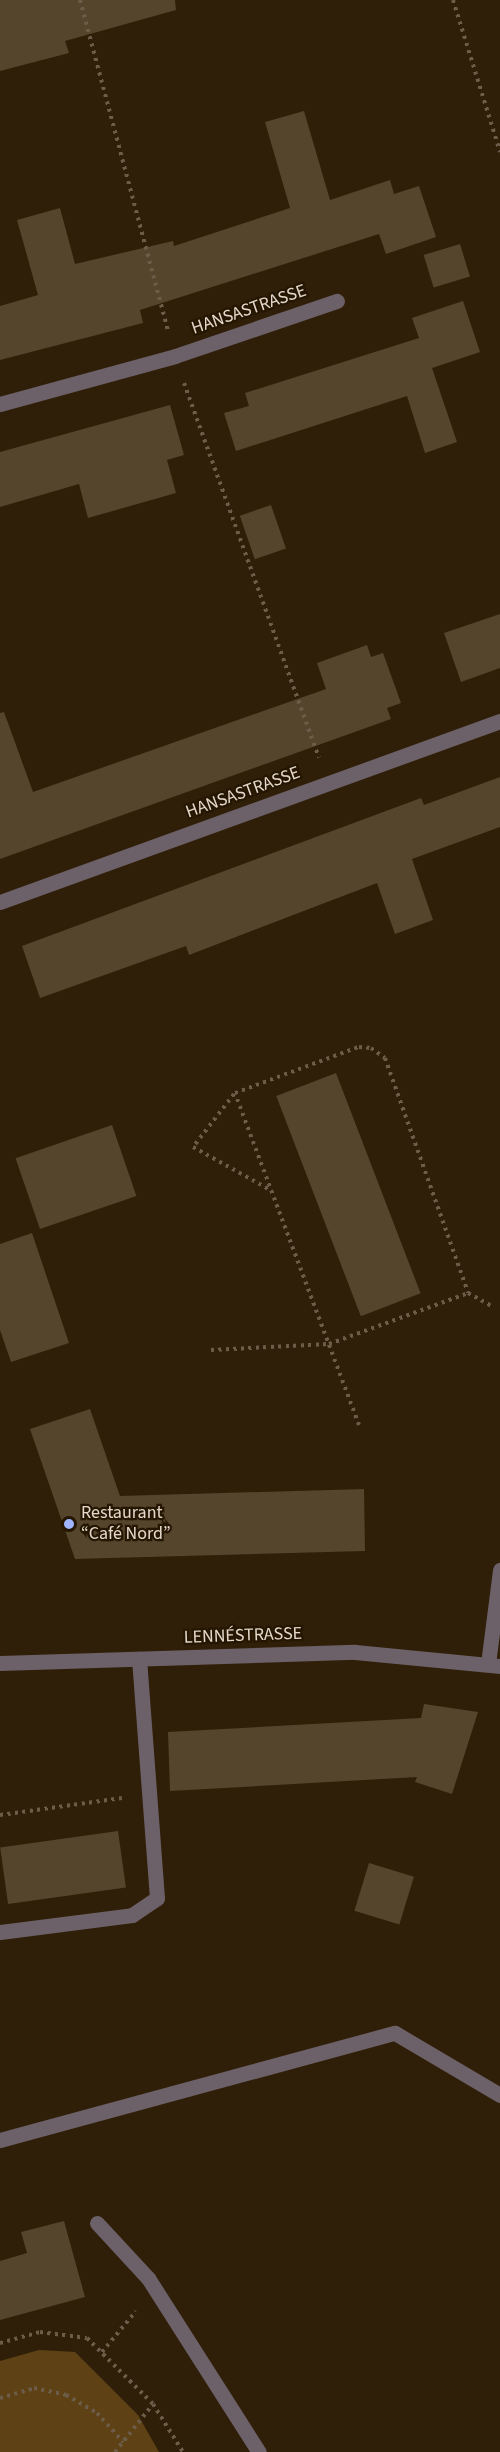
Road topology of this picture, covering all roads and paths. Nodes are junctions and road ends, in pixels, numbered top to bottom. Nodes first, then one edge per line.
1 (80, 0) edge
2 (453, 0) edge
3 (500, 152) edge
4 (337, 301) dead end
5 (175, 356) junction
6 (0, 404) edge
7 (500, 722) edge
8 (328, 783) junction
9 (0, 902) edge
10 (235, 1093) junction
11 (273, 1191) junction
12 (468, 1293) junction
13 (493, 1307) dead end
14 (329, 1344) junction
15 (211, 1350) dead end
16 (358, 1425) dead end
17 (500, 1570) edge
18 (139, 1659) junction
19 (0, 1663) edge
20 (494, 1665) edge
21 (149, 1794) junction
22 (0, 1815) edge
23 (0, 1932) edge
24 (500, 2095) edge
25 (0, 2140) edge
26 (97, 2223) dead end
27 (155, 2289) junction
28 (0, 2343) edge
29 (102, 2352) junction
30 (0, 2398) edge
31 (153, 2404) junction
32 (123, 2442) junction
33 (115, 2452) edge
34 (183, 2452) edge
35 (259, 2452) edge

1 - 5 path
2 - 3 path
4 - 5 street, HANSASTRASSE
5 - 6 street, HANSASTRASSE
5 - 8 path
7 - 8 street, HANSASTRASSE
8 - 9 street, HANSASTRASSE
10 - 11 path
10 - 11 path
10 - 12 path
11 - 14 path
12 - 13 path
12 - 14 path
14 - 15 path
14 - 16 path
17 - 20 street, LENNÉSTRASSE
18 - 19 street, LENNÉSTRASSE
18 - 20 street, LENNÉSTRASSE
18 - 21 street
21 - 22 path
21 - 23 street
24 - 25 street
26 - 27 street
27 - 29 path
27 - 35 street
28 - 29 path
29 - 31 path
30 - 32 path
31 - 32 path
31 - 34 path
32 - 33 path

